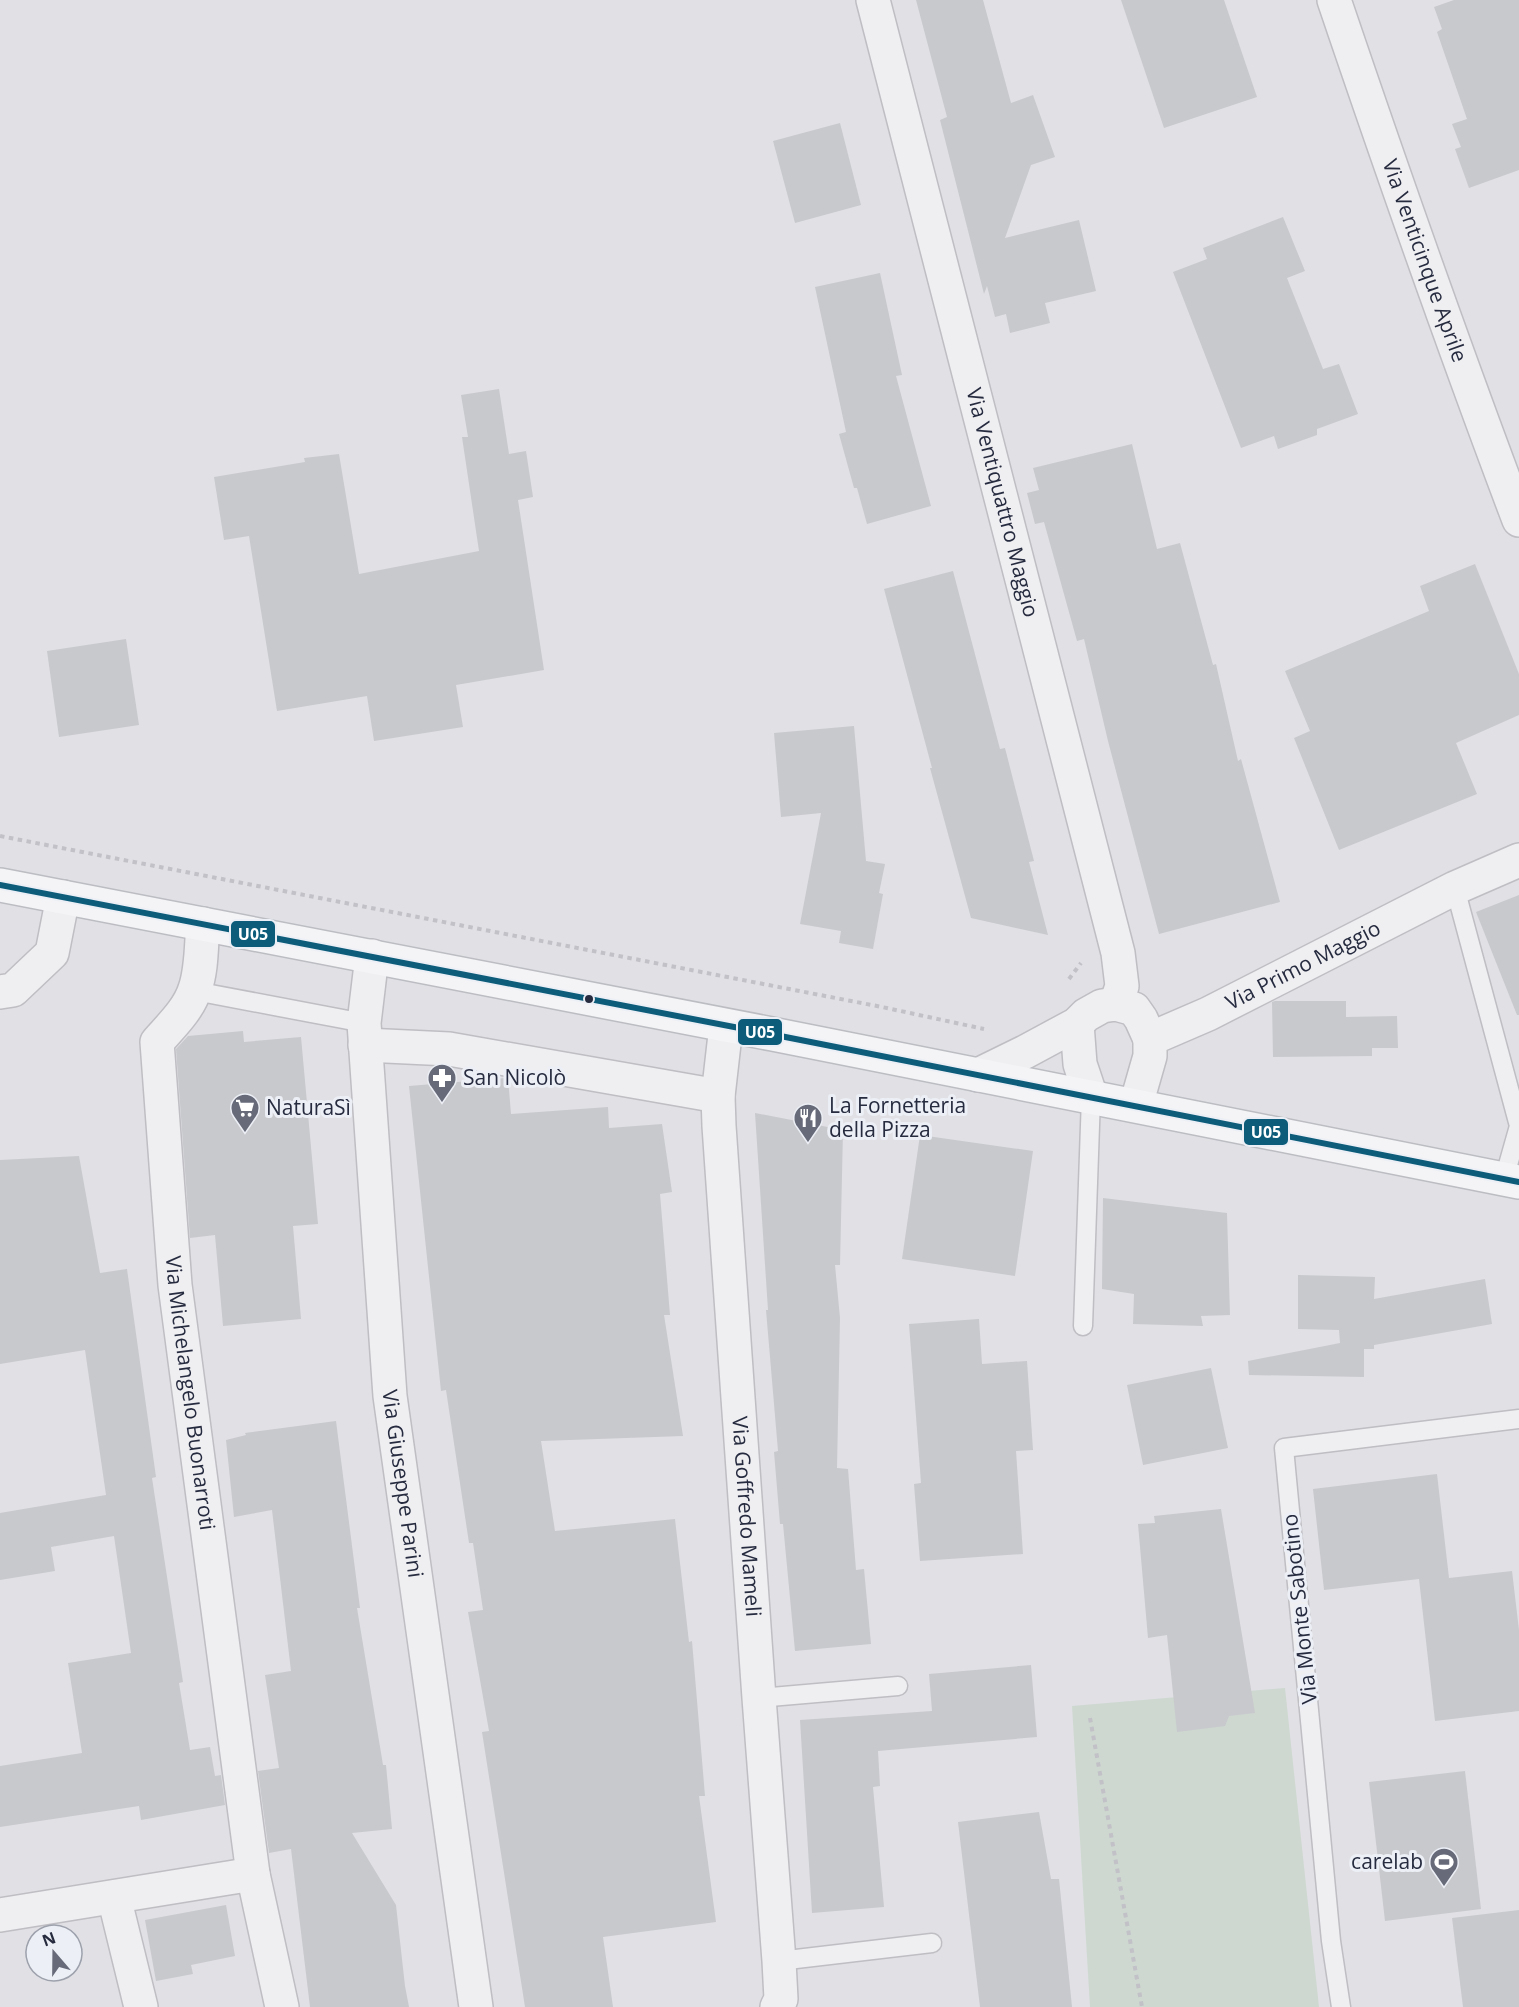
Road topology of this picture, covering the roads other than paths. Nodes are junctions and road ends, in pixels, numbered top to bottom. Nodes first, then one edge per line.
1 (873, 0) edge
2 (1334, 0) edge
3 (1519, 520) edge
4 (1519, 860) edge
5 (0, 885) edge
6 (1455, 888) junction
7 (63, 897) junction
8 (203, 924) junction
9 (372, 956) junction
10 (195, 991) junction
11 (0, 992) edge
12 (1116, 1004) junction
13 (1077, 1024) junction
14 (726, 1026) junction
15 (365, 1034) junction
16 (1150, 1039) junction
17 (978, 1075) junction
18 (718, 1096) junction
19 (1091, 1097) junction
20 (1136, 1106) junction
21 (1511, 1180) edge
22 (1083, 1326) dead end
23 (1519, 1419) edge
24 (898, 1686) dead end
25 (759, 1698) junction
26 (253, 1874) junction
27 (114, 1897) junction
28 (0, 1915) edge
29 (933, 1943) dead end
30 (779, 1961) junction
31 (141, 2007) edge
32 (282, 2007) edge
33 (476, 2007) edge
34 (777, 2007) edge
35 (1341, 2007) edge

1 - 12 street, Via Ventiquattro Maggio
2 - 3 street, Via Venticinque Aprile
4 - 6 street, Via Primo Maggio
5 - 7 main road
6 - 16 street, Via Primo Maggio
6 - 21 lane
7 - 8 main road
7 - 11 street
8 - 9 main road
8 - 10 street, Via Michelangelo Buonarroti
9 - 14 main road
9 - 15 street, Via Giuseppe Parini
10 - 15 lane
10 - 26 street, Via Michelangelo Buonarroti
12 - 13 street
12 - 16 street
13 - 17 street
13 - 19 street
14 - 17 main road
14 - 18 street, Via Goffredo Mameli
15 - 18 street
15 - 33 street, Via Giuseppe Parini
16 - 20 street
17 - 19 main road
18 - 25 street, Via Goffredo Mameli
19 - 20 main road
19 - 22 lane
20 - 21 main road
23 - 35 lane, Via Monte Sabotino
24 - 25 lane
25 - 30 street, Via Goffredo Mameli
26 - 27 street
26 - 32 street, Via Michelangelo Buonarroti
27 - 28 street
27 - 31 street
29 - 30 lane
30 - 34 street, Via Goffredo Mameli

